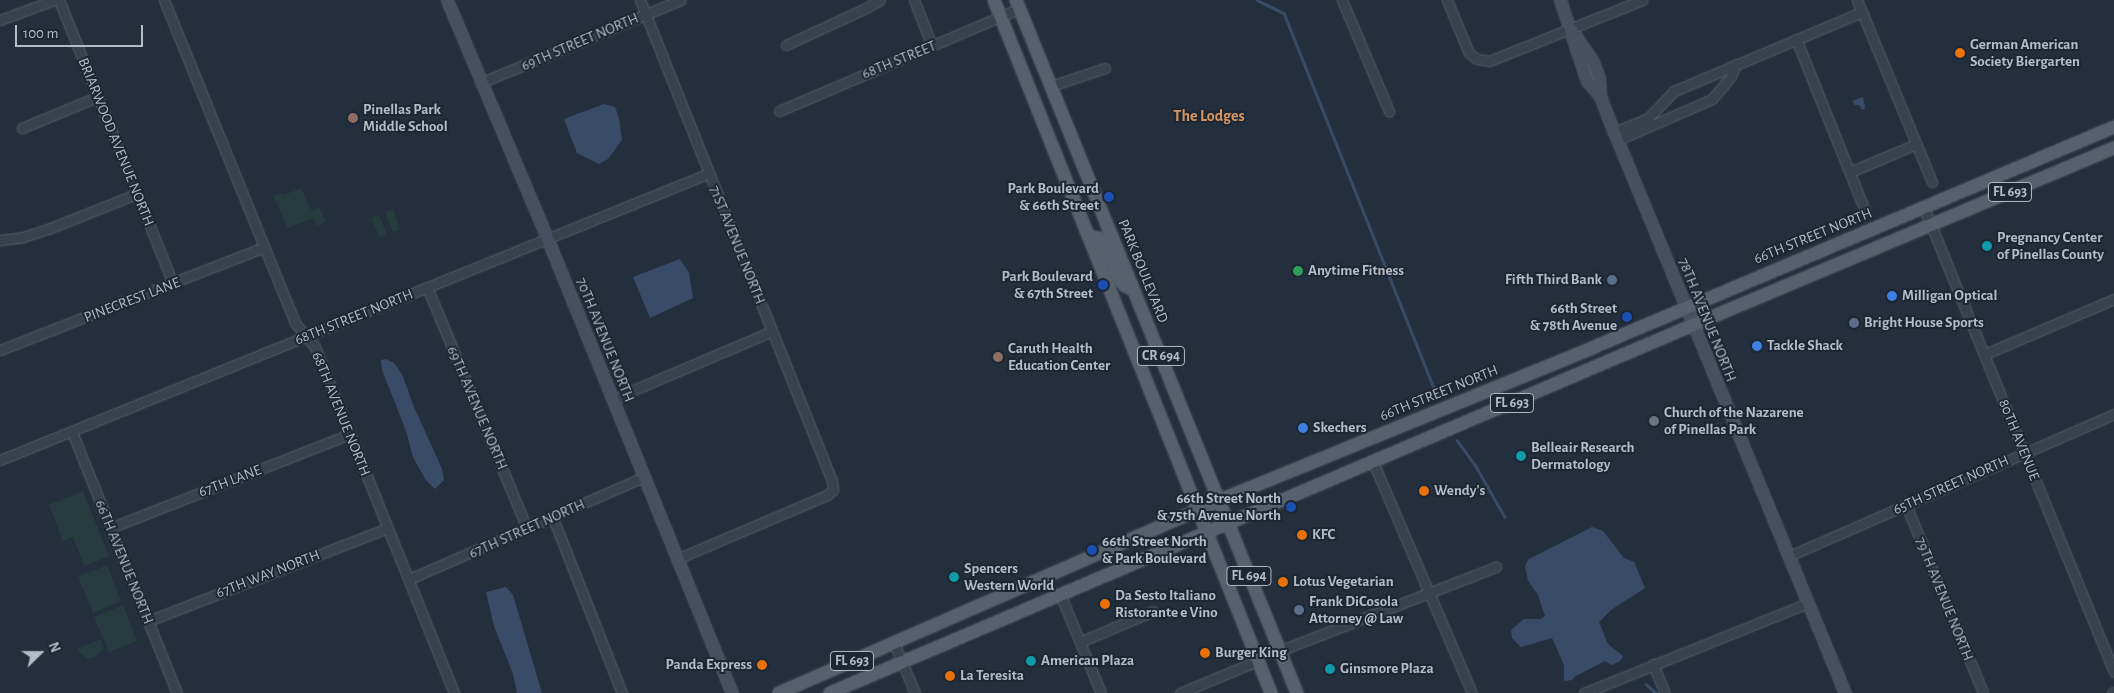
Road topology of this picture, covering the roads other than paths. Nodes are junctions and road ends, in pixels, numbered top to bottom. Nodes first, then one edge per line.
1 (54, 0) edge
2 (59, 0) edge
3 (164, 0) edge
4 (447, 0) edge
5 (640, 0) edge
6 (680, 0) edge
7 (880, 0) edge
8 (914, 0) edge
9 (994, 0) edge
10 (1342, 0) edge
11 (1447, 0) edge
12 (1560, 0) edge
13 (1642, 0) edge
14 (1857, 0) edge
15 (1018, 4) edge
16 (1862, 12) junction
17 (646, 14) junction
18 (1000, 17) junction
19 (0, 20) edge
20 (1571, 28) junction
21 (1796, 39) junction
22 (786, 45) dead end
23 (932, 46) junction
24 (1736, 64) junction
25 (1105, 68) dead end
26 (480, 83) junction
27 (1051, 86) junction
28 (97, 97) junction
29 (779, 111) dead end
30 (1389, 111) dead end
31 (2114, 127) edge
32 (22, 128) dead end
33 (1616, 136) junction
34 (1916, 144) junction
35 (2114, 148) edge
36 (1850, 172) junction
37 (708, 174) junction
38 (1932, 182) dead end
39 (136, 194) junction
40 (1924, 208) junction
41 (1865, 211) dead end
42 (1931, 226) junction
43 (1090, 237) junction
44 (548, 238) junction
45 (0, 240) edge
46 (264, 247) junction
47 (173, 284) junction
48 (427, 287) junction
49 (1134, 290) junction
50 (2114, 299) edge
51 (1686, 307) junction
52 (1693, 325) junction
53 (772, 331) junction
54 (307, 336) junction
55 (0, 350) edge
56 (1984, 354) junction
57 (614, 401) junction
58 (2114, 414) edge
59 (72, 432) junction
60 (350, 434) junction
61 (2024, 453) junction
62 (0, 460) edge
63 (1374, 462) junction
64 (644, 477) junction
65 (1220, 500) junction
66 (1906, 505) junction
67 (1197, 510) junction
68 (553, 518) junction
69 (1228, 523) junction
70 (110, 528) junction
71 (388, 528) junction
72 (527, 528) junction
73 (1206, 532) junction
74 (1789, 556) junction
75 (677, 559) junction
76 (1496, 566) dead end
77 (409, 579) junction
78 (1430, 593) junction
79 (1060, 594) junction
80 (1808, 602) junction
81 (1153, 611) dead end
82 (148, 621) junction
83 (1080, 642) junction
84 (894, 643) junction
85 (1279, 651) junction
86 (1257, 660) junction
87 (902, 662) junction
88 (1653, 664) junction
89 (2114, 672) edge
90 (177, 693) edge
91 (454, 693) edge
92 (622, 693) edge
93 (732, 693) edge
94 (779, 693) edge
95 (830, 693) edge
96 (915, 693) edge
97 (1101, 693) edge
98 (1180, 693) edge
99 (1271, 693) edge
100 (1297, 693) edge
101 (1472, 693) edge
102 (1584, 693) edge
103 (1666, 693) edge
104 (1845, 693) edge
105 (1983, 693) edge

1 - 19 street
2 - 28 street, BRIARWOOD AVENUE NORTH
3 - 46 street, 68TH AVENUE NORTH
4 - 26 street, 70TH AVENUE NORTH
5 - 17 street, 71ST AVENUE NORTH
6 - 17 street, 69TH STREET NORTH
7 - 22 street
8 - 23 street
9 - 18 main road, CR 694
10 - 30 street
11 - 20 street
12 - 20 street, 78TH AVENUE NORTH
13 - 20 street
14 - 16 street
15 - 18 street, 68TH STREET
15 - 27 main road, PARK BOULEVARD / CR 694
16 - 21 street
16 - 34 street
17 - 26 street, 69TH STREET NORTH
17 - 37 street, 71ST AVENUE NORTH
18 - 23 street, 68TH STREET
18 - 43 main road, CR 694
20 - 33 street, 78TH AVENUE NORTH
21 - 24 street
21 - 36 street
23 - 29 street, 68TH STREET
24 - 33 street
24 - 33 street
25 - 27 street
26 - 44 street, 70TH AVENUE NORTH
27 - 49 main road, PARK BOULEVARD / CR 694
28 - 32 street
28 - 39 street, BRIARWOOD AVENUE NORTH
31 - 40 main road, 66TH STREET NORTH / FL 693
33 - 51 street, 78TH AVENUE NORTH
34 - 36 street
34 - 38 street
35 - 42 main road, FL 693
36 - 41 street
37 - 44 street, 68TH STREET NORTH
37 - 53 street, 71ST AVENUE NORTH
39 - 45 street
39 - 47 street, BRIARWOOD AVENUE NORTH
40 - 42 street, 80TH AVENUE
40 - 51 main road, 66TH STREET NORTH / FL 693
42 - 52 main road, FL 693
42 - 56 street, 80TH AVENUE
43 - 49 main road
43 - 67 main road, CR 694
44 - 48 street, 68TH STREET NORTH
44 - 57 street, 70TH AVENUE NORTH
46 - 47 street, PINECREST LANE
46 - 54 street, 68TH AVENUE NORTH
47 - 55 street, PINECREST LANE
48 - 54 street, 68TH STREET NORTH
48 - 72 street, 69TH AVENUE NORTH
49 - 65 main road, PARK BOULEVARD / CR 694
50 - 56 street
51 - 52 street, 78TH AVENUE NORTH
51 - 65 main road, 66TH STREET NORTH / FL 693
52 - 63 main road, FL 693
52 - 74 street, 78TH AVENUE NORTH
53 - 57 street
53 - 75 street, 71ST AVENUE NORTH
54 - 59 street, 68TH STREET NORTH
54 - 60 street, 68TH AVENUE NORTH
56 - 61 street, 80TH AVENUE
57 - 64 street, 70TH AVENUE NORTH
58 - 61 street, 65TH STREET NORTH
59 - 62 street, 68TH STREET NORTH
59 - 70 street, 66TH AVENUE NORTH
60 - 70 street, 67TH LANE
60 - 71 street, 68TH AVENUE NORTH
61 - 66 street, 65TH STREET NORTH
61 - 89 street, 80TH AVENUE
63 - 69 main road, FL 693
63 - 78 street
64 - 68 street, 67TH STREET NORTH
64 - 75 street, 70TH AVENUE NORTH
65 - 67 main road, 66TH STREET NORTH / FL 693
65 - 69 main road, PARK BOULEVARD / FL 694
66 - 74 street, 65TH STREET NORTH
66 - 105 street, 79TH AVENUE NORTH
67 - 73 main road, FL 694
67 - 84 main road, 66TH STREET NORTH / FL 693
68 - 72 street, 67TH STREET NORTH
68 - 92 street
69 - 73 main road, FL 693
69 - 85 main road, PARK BOULEVARD / FL 694
70 - 82 street, 66TH AVENUE NORTH
71 - 77 street, 68TH AVENUE NORTH
71 - 82 street, 67TH WAY NORTH
72 - 77 street, 67TH STREET NORTH
73 - 79 main road, FL 693
73 - 86 main road, FL 694
74 - 80 street, 78TH AVENUE NORTH
75 - 93 street, 70TH AVENUE NORTH
76 - 78 street
77 - 91 street, 68TH AVENUE NORTH
78 - 85 street
78 - 101 street
79 - 83 street
79 - 87 main road, FL 693
80 - 88 street
80 - 104 street, 78TH AVENUE NORTH
81 - 83 street
82 - 90 street, 66TH AVENUE NORTH
83 - 97 street
84 - 87 street
84 - 94 main road, 66TH STREET NORTH / FL 693
85 - 100 main road, PARK BOULEVARD / FL 694
86 - 98 street
86 - 99 main road, FL 694
87 - 95 main road, FL 693
87 - 96 street
88 - 102 street
88 - 103 street

